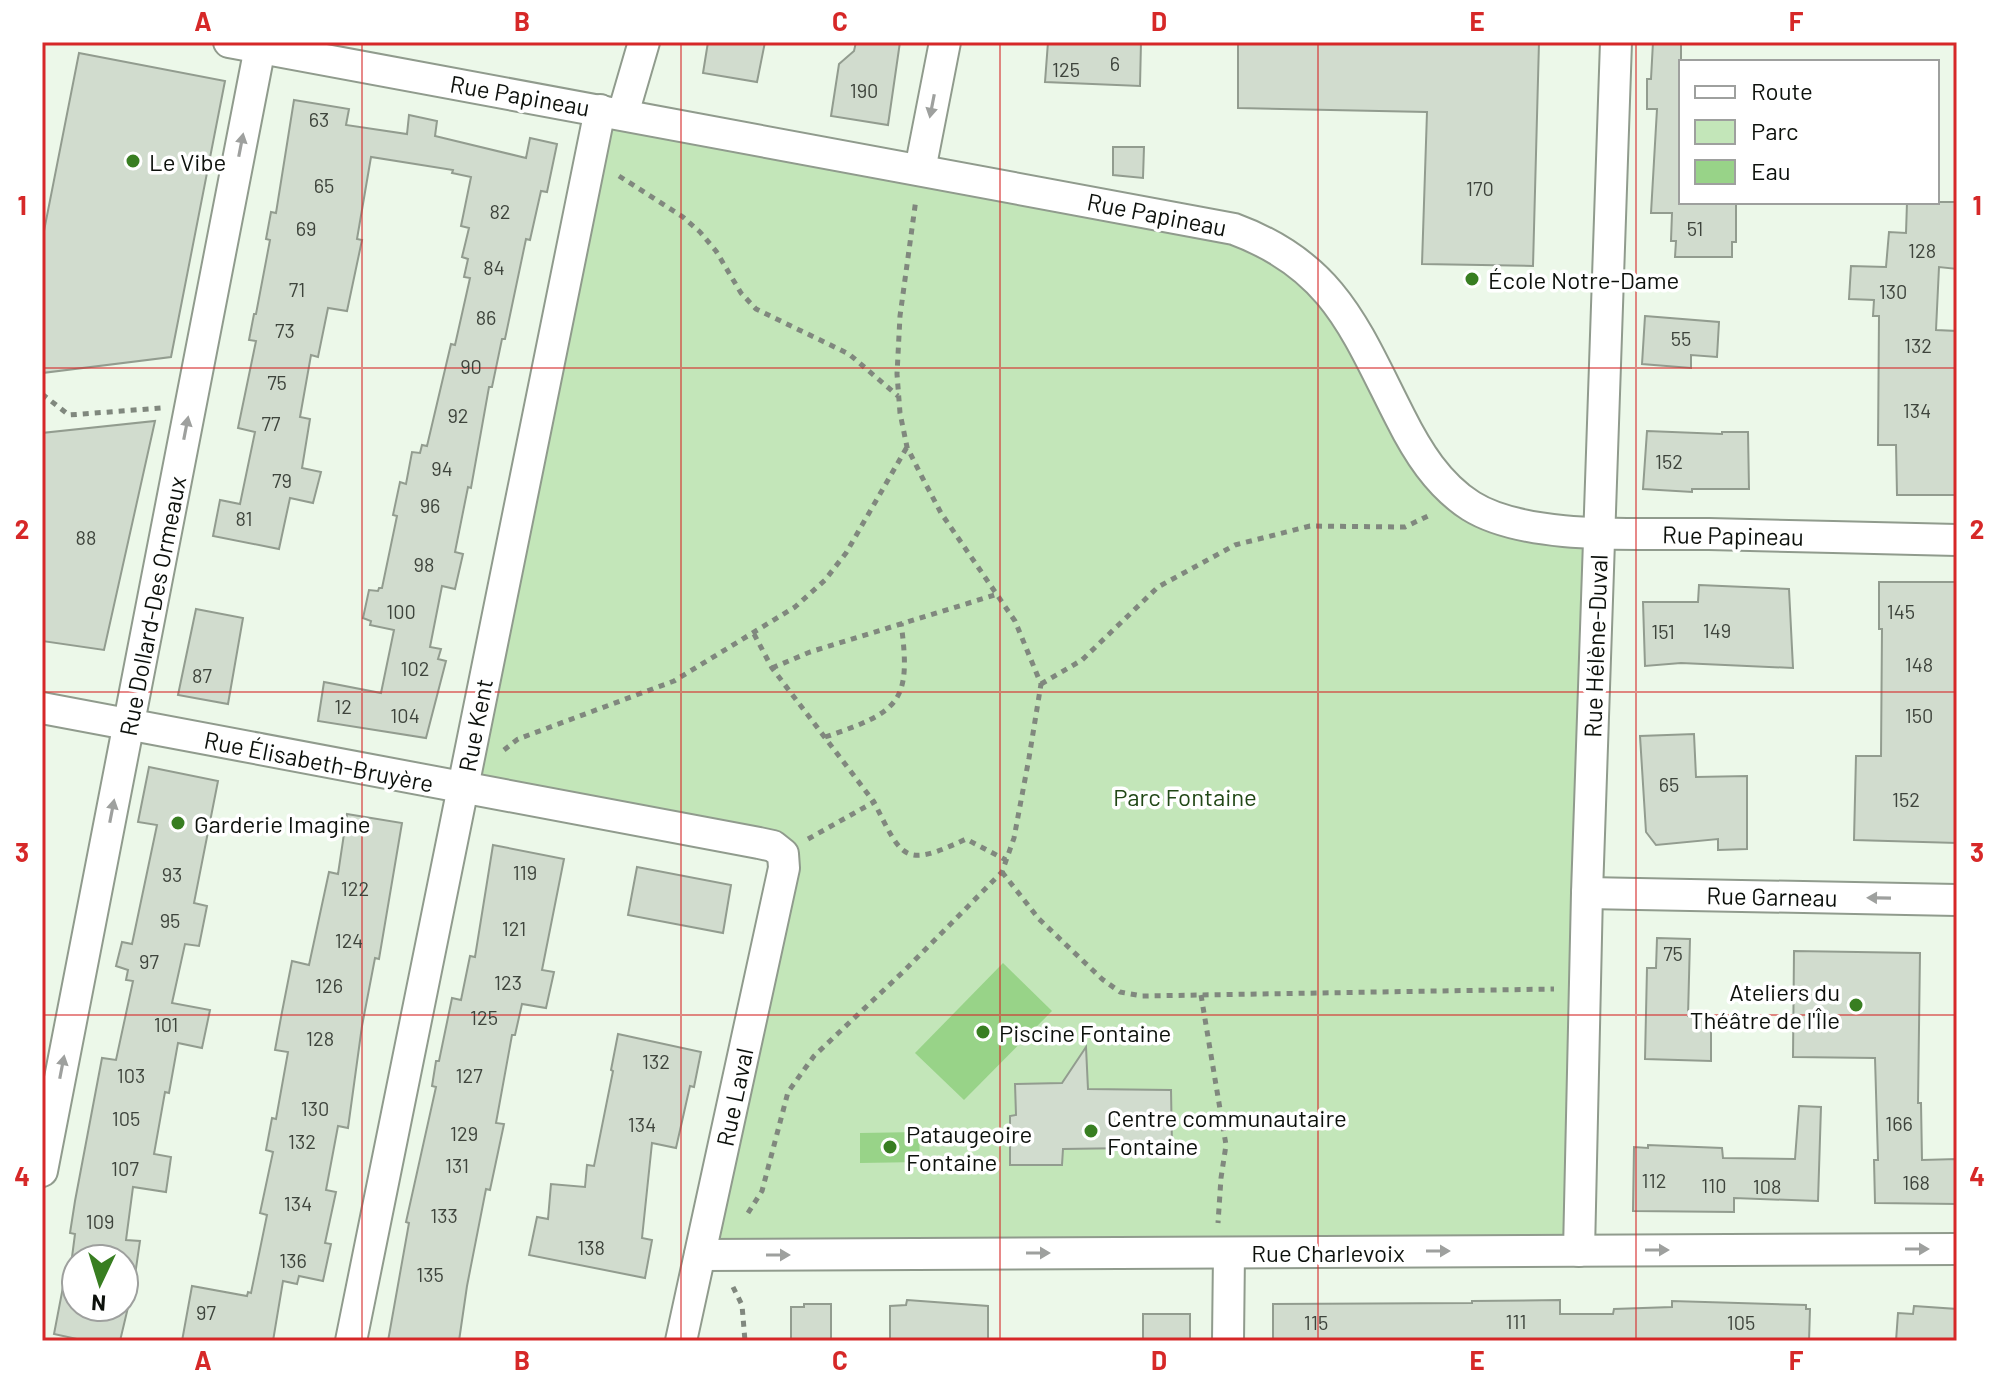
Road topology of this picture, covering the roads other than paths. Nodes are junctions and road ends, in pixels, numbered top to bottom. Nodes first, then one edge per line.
1 (229, 42) edge
2 (644, 42) edge
3 (945, 42) edge
4 (1616, 42) edge
5 (260, 45) edge
6 (612, 112) junction
7 (920, 170) junction
8 (1599, 532) junction
9 (1957, 540) edge
10 (42, 708) edge
11 (129, 724) junction
12 (463, 788) junction
13 (783, 854) joint
14 (1587, 893) junction
15 (1957, 900) edge
16 (42, 1171) edge
17 (1957, 1249) edge
18 (1579, 1251) junction
19 (1223, 1253) junction
20 (700, 1255) junction
21 (351, 1341) edge
22 (681, 1341) edge
23 (1228, 1341) edge

1 - 5 street, Rue Papineau
2 - 6 street, Rue Kent
3 -> 7 street
4 - 8 street, Rue Hélène-Duval
5 - 6 street, Rue Papineau
11 -> 5 street, Rue Dollard-Des Ormeaux
6 - 7 street, Rue Papineau
6 - 12 street, Rue Kent
7 - 8 street, Rue Papineau
8 - 9 street, Rue Papineau
8 - 14 street, Rue Hélène-Duval
10 - 11 street, Rue Élisabeth-Bruyère
11 - 12 street, Rue Élisabeth-Bruyère
16 -> 11 street, Rue Dollard-Des Ormeaux
12 - 13 street, Rue Élisabeth-Bruyère
12 - 21 street, Rue Kent
13 - 20 street, Rue Laval
15 -> 14 street, Rue Garneau
14 - 18 street, Rue Hélène-Duval
18 -> 17 street, Rue Charlevoix
19 -> 18 street, Rue Charlevoix
20 -> 19 street, Rue Charlevoix
19 - 23 street
20 - 22 street, Rue Laval

